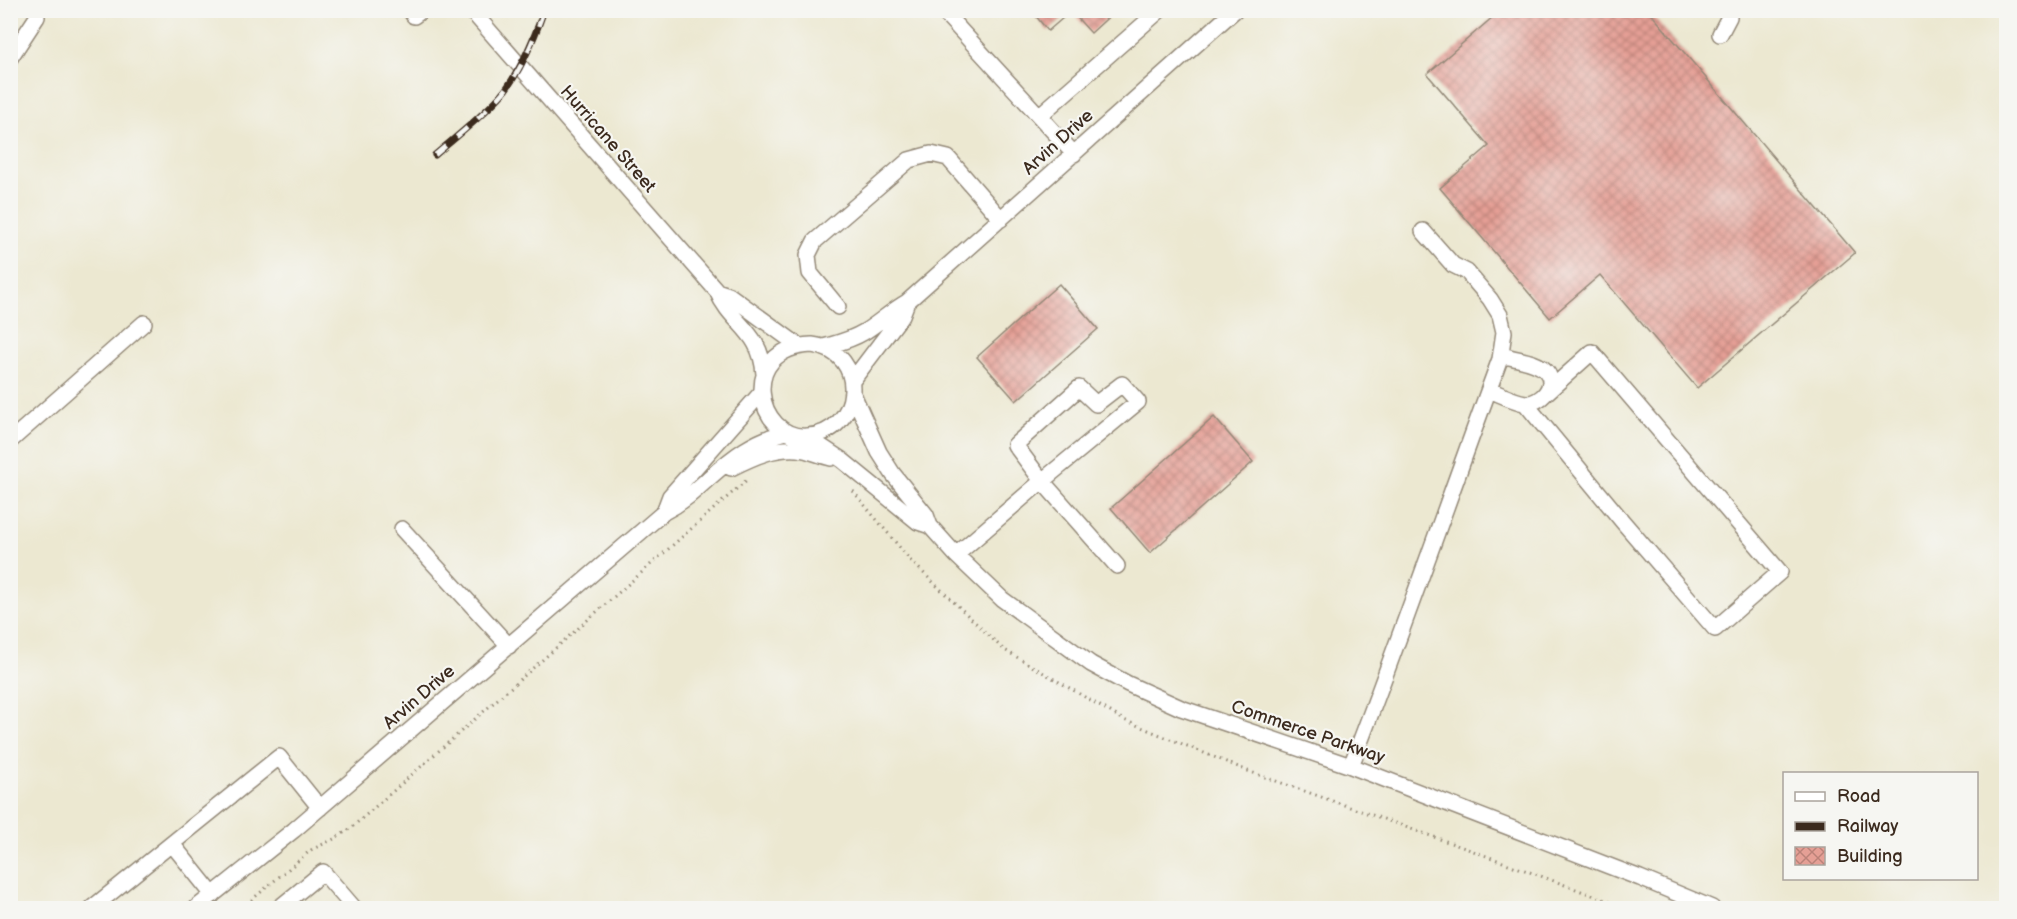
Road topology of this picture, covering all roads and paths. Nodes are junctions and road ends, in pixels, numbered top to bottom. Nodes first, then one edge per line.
1 (410, 10) edge
2 (422, 10) edge
3 (942, 10) edge
4 (1160, 10) edge
5 (1235, 10) edge
6 (1729, 10) edge
7 (478, 13) edge
8 (37, 17) dead end
9 (1720, 34) dead end
10 (10, 58) edge
11 (1039, 116) junction
12 (1074, 154) junction
13 (1001, 219) junction
14 (1423, 231) dead end
15 (717, 291) junction
16 (907, 302) junction
17 (838, 307) dead end
18 (144, 323) dead end
19 (799, 346) junction
20 (824, 346) junction
21 (1500, 359) junction
22 (764, 374) junction
23 (852, 388) junction
24 (1489, 390) junction
25 (761, 393) junction
26 (1545, 394) junction
27 (1525, 403) junction
28 (786, 432) junction
29 (807, 436) junction
30 (10, 441) edge
31 (842, 460) junction
32 (756, 474) dead end
33 (709, 478) junction
34 (1042, 481) junction
35 (853, 491) dead end
36 (664, 512) junction
37 (930, 526) junction
38 (402, 529) dead end
39 (956, 555) junction
40 (1117, 566) dead end
41 (509, 646) junction
42 (1351, 766) junction
43 (320, 808) junction
44 (172, 844) junction
45 (213, 895) junction
46 (92, 909) edge
47 (196, 909) edge
48 (242, 909) edge
49 (279, 909) edge
50 (354, 909) edge
51 (1626, 909) edge
52 (1712, 909) edge

1 - 2 street
3 - 11 street
4 - 11 street
5 - 12 street, Arvin Drive
6 - 9 street
7 - 15 street, Hurricane Street
8 - 10 street
11 - 12 street
12 - 13 street, Arvin Drive
13 - 16 street, Arvin Drive
13 - 17 street
14 - 21 street
15 - 19 street, Hurricane Street
15 - 22 street, Hurricane Street
16 - 20 street, Arvin Drive
16 - 23 street, Arvin Drive
18 - 30 street
19 - 20 street, Arvin Drive
19 - 22 street
20 - 23 street
21 - 24 street
21 - 26 street
22 - 25 street
23 - 29 street, Arvin Drive
23 - 37 street, Commerce Parkway
24 - 27 street
24 - 42 street
25 - 28 street
25 - 36 street, Arvin Drive
26 - 27 street
26 - 27 street
28 - 29 street, Arvin Drive
28 - 33 street, Arvin Drive
29 - 31 street, Commerce Parkway
31 - 33 street
31 - 37 street, Commerce Parkway
32 - 48 path
33 - 36 street, Arvin Drive
34 - 34 street
34 - 39 street
34 - 40 street
35 - 51 path
36 - 41 street, Arvin Drive
37 - 39 street, Commerce Parkway
38 - 41 street
39 - 42 street, Commerce Parkway
41 - 43 street, Arvin Drive
42 - 52 street, Commerce Parkway
43 - 44 street
43 - 45 street, Arvin Drive
44 - 45 street
44 - 46 street
45 - 47 street, Arvin Drive
49 - 50 street

